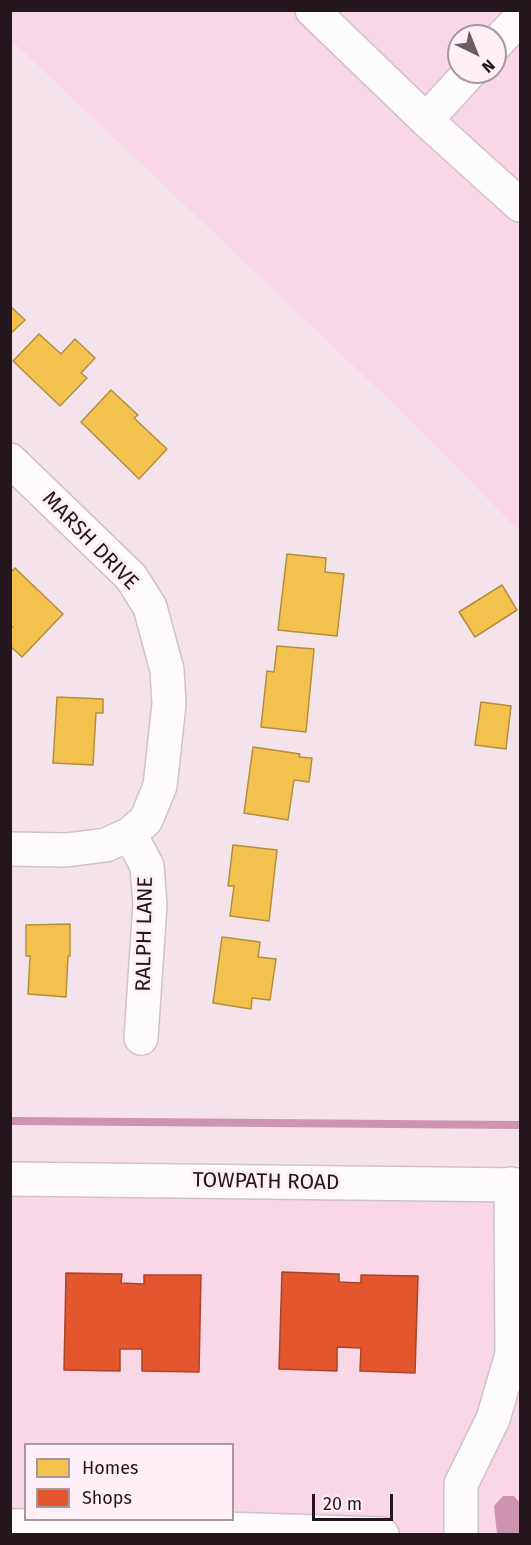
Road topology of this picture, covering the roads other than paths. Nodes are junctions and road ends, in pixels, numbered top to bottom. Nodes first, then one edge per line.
1 (312, 10) edge
2 (520, 18) edge
3 (507, 32) edge
4 (459, 84) edge
5 (426, 120) junction
6 (520, 205) edge
7 (10, 460) edge
8 (130, 834) junction
9 (10, 849) edge
10 (141, 1038) dead end
11 (10, 1179) edge
12 (516, 1185) edge
13 (10, 1526) edge
14 (382, 1534) edge
15 (461, 1534) edge

1 - 5 street
2 - 3 street
4 - 5 street
5 - 6 street
7 - 8 street, MARSH DRIVE
8 - 9 street
8 - 10 street, RALPH LANE
11 - 12 street, TOWPATH ROAD
12 - 15 street
13 - 14 street

